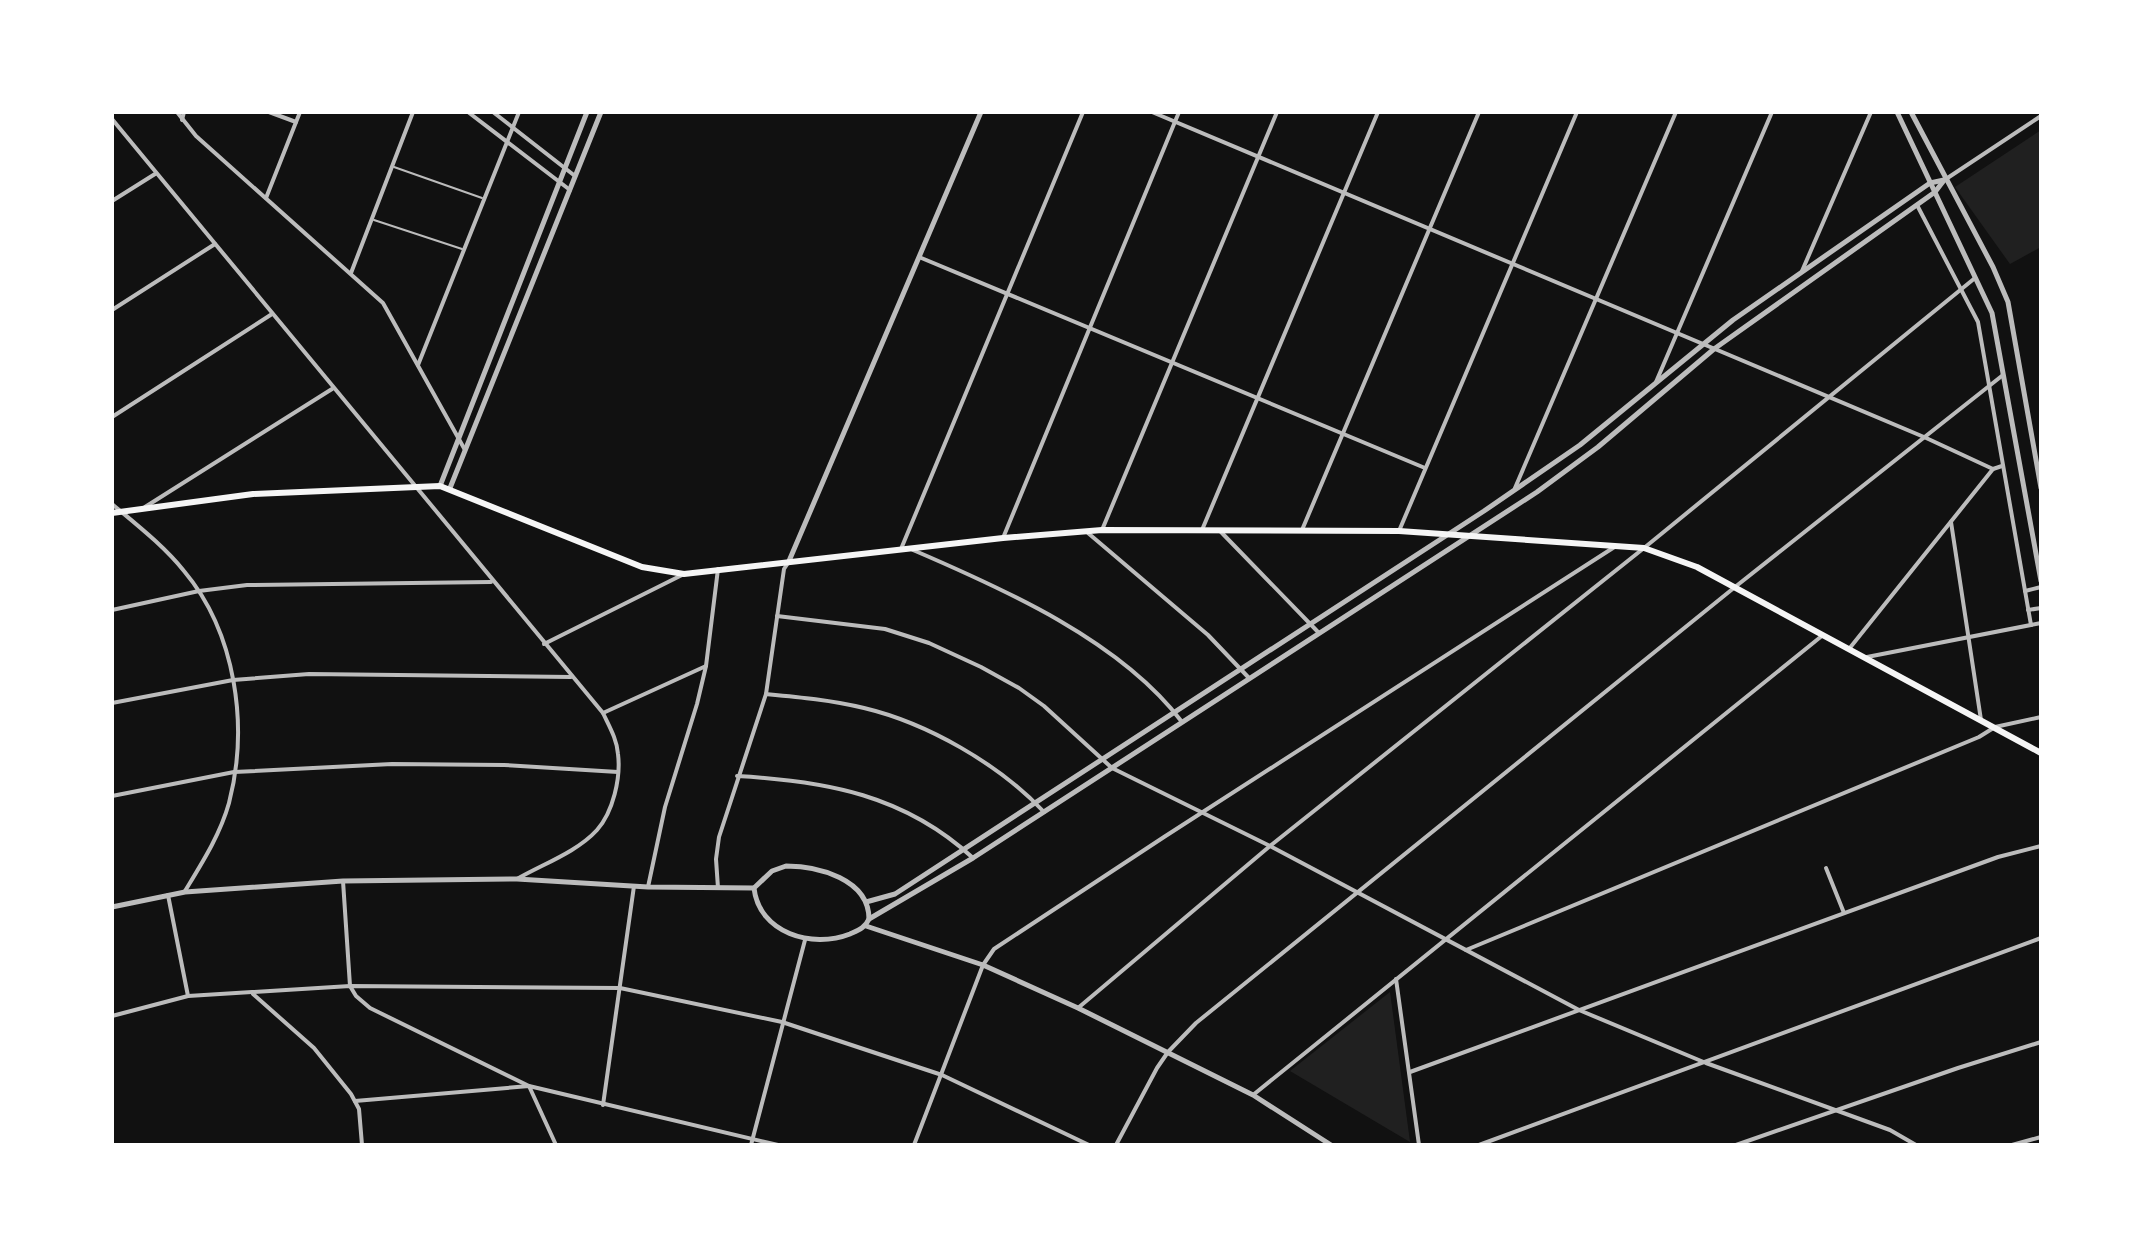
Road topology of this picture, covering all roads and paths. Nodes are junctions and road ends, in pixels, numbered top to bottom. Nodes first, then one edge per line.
1 (177, 112) edge
2 (184, 112) edge
3 (269, 112) edge
4 (300, 112) edge
5 (413, 112) edge
6 (468, 112) edge
7 (493, 112) edge
8 (519, 112) edge
9 (587, 112) edge
10 (601, 112) edge
11 (981, 112) edge
12 (1083, 112) edge
13 (1152, 112) edge
14 (1179, 112) edge
15 (1277, 112) edge
16 (1378, 112) edge
17 (1479, 112) edge
18 (1577, 112) edge
19 (1676, 112) edge
20 (1772, 112) edge
21 (1871, 112) edge
22 (1897, 112) edge
23 (1911, 112) edge
24 (2041, 116) edge
25 (112, 119) edge
26 (182, 120) junction
27 (296, 122) junction
28 (1175, 122) junction
29 (513, 127) junction
30 (507, 141) junction
31 (1258, 157) junction
32 (392, 166) junction
33 (565, 168) junction
34 (155, 174) junction
35 (575, 176) junction
36 (1945, 179) junction
37 (560, 183) junction
38 (1930, 183) junction
39 (570, 190) junction
40 (1935, 192) junction
41 (1344, 193) junction
42 (266, 198) junction
43 (483, 199) junction
44 (112, 201) edge
45 (1917, 205) junction
46 (372, 219) junction
47 (1429, 228) junction
48 (215, 244) junction
49 (464, 250) junction
50 (919, 257) junction
51 (1513, 264) junction
52 (351, 273) junction
53 (1801, 273) junction
54 (1977, 276) junction
55 (1962, 288) junction
56 (1007, 294) junction
57 (1596, 299) junction
58 (112, 310) edge
59 (272, 314) junction
60 (1090, 328) junction
61 (1677, 333) junction
62 (1702, 343) junction
63 (1714, 349) junction
64 (1172, 363) junction
65 (418, 365) junction
66 (2005, 373) junction
67 (1655, 384) junction
68 (1990, 385) junction
69 (332, 389) junction
70 (1830, 397) junction
71 (1256, 398) junction
72 (112, 417) edge
73 (1342, 434) junction
74 (1924, 437) junction
75 (459, 440) junction
76 (466, 451) junction
77 (2002, 466) junction
78 (1425, 468) junction
79 (1993, 469) junction
80 (440, 486) junction
81 (417, 488) junction
82 (450, 488) junction
83 (2041, 488) edge
84 (1513, 492) junction
85 (112, 504) edge
86 (144, 507) junction
87 (116, 512) edge
88 (1951, 522) junction
89 (1102, 530) junction
90 (1202, 530) junction
91 (1219, 530) junction
92 (1302, 530) junction
93 (1086, 531) junction
94 (1399, 531) junction
95 (1446, 535) junction
96 (1468, 537) junction
97 (1003, 538) junction
98 (1618, 545) junction
99 (1644, 548) junction
100 (911, 549) junction
101 (900, 550) junction
102 (789, 561) junction
103 (718, 569) junction
104 (684, 574) junction
105 (492, 582) junction
106 (2041, 584) edge
107 (1735, 587) junction
108 (199, 591) junction
109 (2025, 591) junction
110 (2041, 608) edge
111 (112, 610) edge
112 (2028, 610) junction
113 (777, 616) junction
114 (1311, 623) junction
115 (2041, 623) edge
116 (2031, 625) junction
117 (1319, 633) junction
118 (1823, 635) junction
119 (1970, 637) junction
120 (544, 644) junction
121 (1849, 649) junction
122 (1864, 658) junction
123 (706, 666) junction
124 (1241, 668) junction
125 (572, 677) junction
126 (1249, 678) junction
127 (233, 680) junction
128 (766, 694) junction
129 (112, 703) edge
130 (1174, 712) junction
131 (603, 713) junction
132 (2041, 717) edge
133 (1981, 720) junction
134 (1182, 722) junction
135 (1995, 727) junction
136 (2041, 753) edge
137 (1101, 759) junction
138 (1112, 768) junction
139 (234, 772) junction
140 (618, 772) junction
141 (737, 776) junction
142 (112, 796) edge
143 (1035, 803) junction
144 (1044, 812) junction
145 (1203, 814) junction
146 (1270, 846) junction
147 (2041, 846) edge
148 (964, 850) junction
149 (973, 858) junction
150 (1826, 868) dead end
151 (517, 879) junction
152 (343, 881) junction
153 (634, 886) junction
154 (648, 887) junction
155 (718, 888) junction
156 (754, 888) junction
157 (185, 892) junction
158 (1359, 892) junction
159 (168, 895) junction
160 (866, 902) junction
161 (112, 907) edge
162 (1844, 913) junction
163 (869, 919) junction
164 (866, 926) junction
165 (2041, 938) edge
166 (1446, 939) junction
167 (805, 940) junction
168 (1466, 950) junction
169 (983, 965) junction
170 (1396, 979) junction
171 (350, 986) junction
172 (620, 988) junction
173 (252, 992) junction
174 (188, 996) junction
175 (1078, 1008) junction
176 (1579, 1010) junction
177 (112, 1016) edge
178 (782, 1022) junction
179 (2041, 1042) edge
180 (1168, 1052) junction
181 (1706, 1063) junction
182 (1410, 1072) junction
183 (942, 1075) junction
184 (529, 1086) junction
185 (1253, 1095) junction
186 (355, 1101) junction
187 (603, 1105) junction
188 (1838, 1111) junction
189 (753, 1137) junction
190 (2041, 1137) edge
191 (362, 1145) edge
192 (556, 1145) edge
193 (751, 1145) edge
194 (778, 1145) edge
195 (914, 1145) edge
196 (1089, 1145) edge
197 (1116, 1145) edge
198 (1331, 1145) edge
199 (1419, 1145) edge
200 (1479, 1145) edge
201 (1736, 1145) edge
202 (1916, 1145) edge
203 (2012, 1145) edge

1 - 26 street
2 - 26 street
3 - 27 street
4 - 27 street
5 - 32 street
6 - 30 street
7 - 29 street
8 - 29 street
9 - 33 street
10 - 35 street
11 - 50 street
12 - 56 street
13 - 28 street
14 - 28 street
15 - 31 street
16 - 41 street
17 - 47 street
18 - 51 street
19 - 57 street
20 - 61 street
21 - 53 street
22 - 38 street
23 - 36 street
24 - 36 street
25 - 34 street
26 - 42 street
27 - 42 street
28 - 31 street
28 - 60 street
29 - 30 street
29 - 33 street
30 - 37 street
30 - 43 street
31 - 41 street
31 - 64 street
32 - 43 lane
32 - 46 street
33 - 35 street
33 - 37 street
34 - 44 street
34 - 48 street
35 - 39 street
36 - 38 street
36 - 40 street
36 - 83 street
37 - 39 street
37 - 75 street
38 - 40 street
38 - 53 street
39 - 76 street
40 - 45 street
40 - 54 street
41 - 47 street
41 - 71 street
42 - 52 street
43 - 49 street
45 - 55 street
45 - 63 street
46 - 49 lane
46 - 52 street
47 - 51 street
47 - 73 street
48 - 58 street
48 - 59 street
49 - 65 street
50 - 56 street
50 - 102 street
51 - 57 street
51 - 78 street
52 - 65 street
53 - 62 street
54 - 55 street
54 - 66 street
55 - 68 street
55 - 70 street
56 - 60 street
56 - 101 street
57 - 61 street
57 - 84 street
59 - 69 street
59 - 72 street
60 - 64 street
60 - 97 street
61 - 62 street
61 - 67 street
62 - 63 street
62 - 67 street
63 - 70 street
63 - 96 street
64 - 71 street
64 - 89 street
65 - 75 street
66 - 68 street
66 - 106 street
67 - 84 street
68 - 74 street
68 - 77 street
69 - 81 street
69 - 86 street
70 - 74 street
70 - 99 street
71 - 73 street
71 - 90 street
73 - 78 street
73 - 92 street
74 - 79 street
74 - 107 street
75 - 76 street
75 - 80 street
76 - 82 street
77 - 79 street
77 - 109 street
78 - 94 street
79 - 88 street
80 - 81 main road
80 - 82 main road
81 - 86 main road
81 - 105 street
82 - 104 main road
84 - 95 street
85 - 87 street
86 - 87 main road
87 - 108 street
88 - 119 street
88 - 121 street
89 - 90 main road
89 - 93 main road
90 - 91 main road
91 - 92 main road
91 - 114 street
92 - 94 main road
93 - 97 main road
93 - 124 street
94 - 95 main road
95 - 96 main road
95 - 114 street
96 - 98 main road
96 - 117 street
97 - 100 main road
98 - 99 main road
98 - 145 street
99 - 107 main road
99 - 146 street
100 - 101 main road
100 - 130 street
101 - 102 main road
102 - 103 main road
102 - 113 street
103 - 104 main road
103 - 123 street
104 - 120 street
105 - 108 street
105 - 120 street
106 - 109 street
107 - 118 main road
107 - 158 street
108 - 111 street
108 - 127 street
109 - 112 street
110 - 112 street
112 - 116 street
113 - 128 street
113 - 137 street
114 - 117 street
114 - 124 street
115 - 116 street
116 - 119 street
117 - 126 street
118 - 121 main road
118 - 166 street
119 - 122 street
119 - 133 street
120 - 125 street
121 - 122 main road
122 - 133 main road
123 - 131 street
123 - 154 street
124 - 126 street
124 - 130 street
125 - 127 street
125 - 131 street
126 - 134 street
127 - 129 street
127 - 139 street
128 - 141 street
128 - 143 street
130 - 134 street
130 - 137 street
131 - 140 street
132 - 135 street
133 - 135 main road
134 - 138 street
135 - 136 main road
135 - 168 street
137 - 138 street
137 - 143 street
138 - 144 street
138 - 145 street
139 - 140 street
139 - 142 street
139 - 157 street
140 - 151 street
141 - 148 street
141 - 155 street
143 - 144 street
143 - 148 street
144 - 149 street
145 - 146 street
145 - 169 street
146 - 158 street
146 - 175 street
147 - 162 street
148 - 149 street
148 - 160 street
149 - 163 street
150 - 162 street
151 - 152 street
151 - 153 street
152 - 157 street
152 - 171 street
153 - 154 street
153 - 172 street
154 - 155 street
155 - 156 street
156 - 160 street
156 - 167 street
157 - 159 street
158 - 166 street
158 - 180 street
159 - 161 street
159 - 174 street
160 - 163 street
162 - 176 street
163 - 164 street
164 - 167 street
164 - 169 street
165 - 181 street
166 - 168 street
166 - 170 street
167 - 178 street
168 - 176 street
169 - 175 street
169 - 183 street
170 - 182 street
170 - 185 street
171 - 172 street
171 - 173 street
171 - 184 street
172 - 178 street
172 - 187 street
173 - 174 street
173 - 186 street
174 - 177 street
175 - 180 street
176 - 181 street
176 - 182 street
178 - 183 street
178 - 189 street
179 - 188 street
180 - 185 street
180 - 197 street
181 - 188 street
181 - 200 street
182 - 199 street
183 - 195 street
183 - 196 street
184 - 186 street
184 - 187 street
184 - 192 street
185 - 198 street
186 - 191 street
187 - 189 street
188 - 201 street
188 - 202 street
189 - 193 street
189 - 194 street
190 - 203 street

